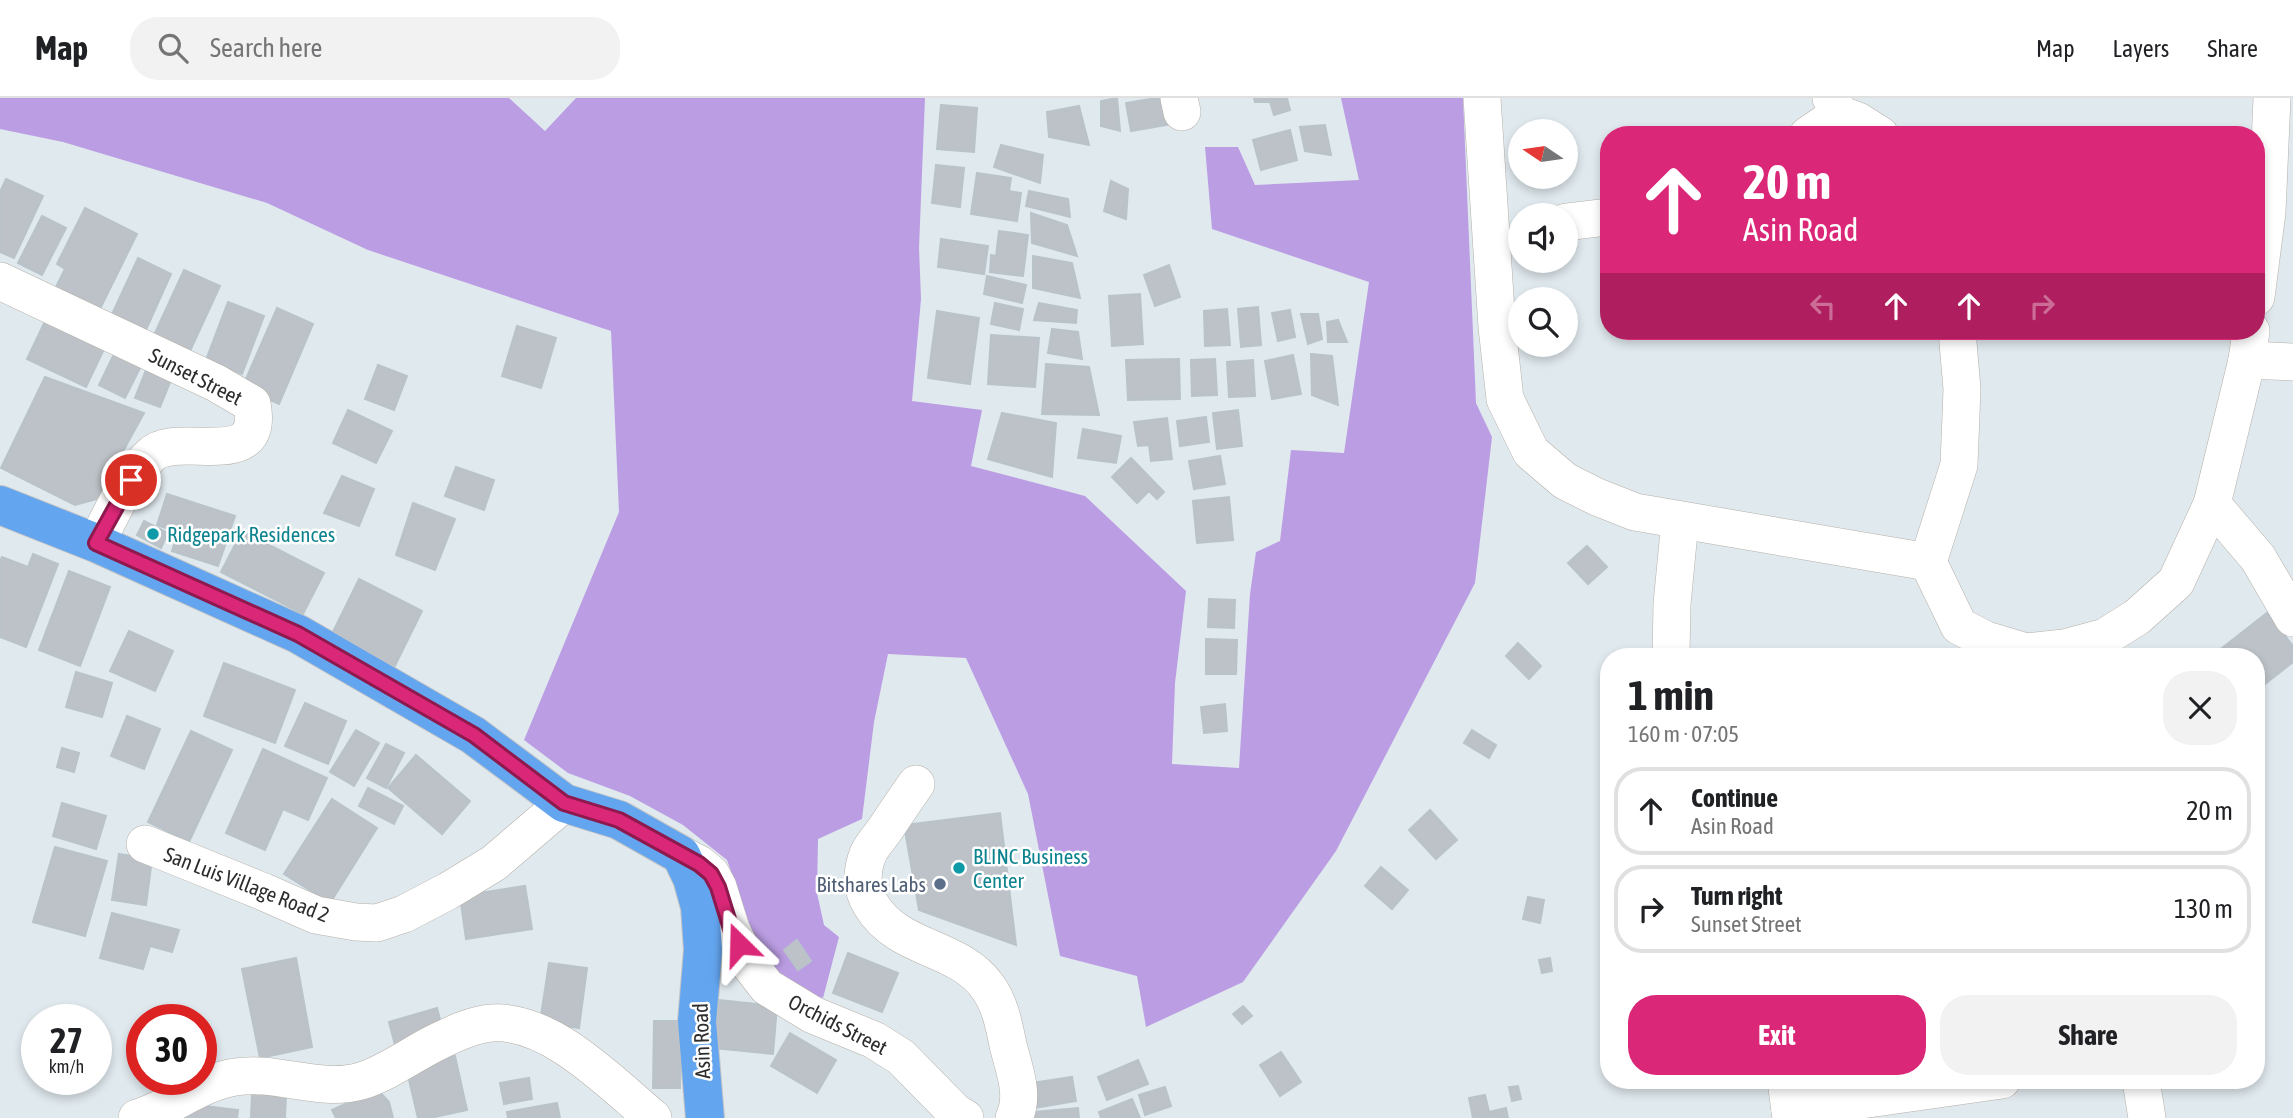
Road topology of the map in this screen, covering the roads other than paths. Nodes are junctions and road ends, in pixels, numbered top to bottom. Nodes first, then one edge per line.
1 (1482, 98) edge
2 (2272, 98) edge
3 (1835, 106) edge
4 (1816, 126) edge
5 (1866, 126) edge
6 (1600, 218) edge
7 (1578, 221) edge
8 (2265, 227) edge
9 (1506, 230) edge
10 (0, 281) edge
11 (1958, 340) edge
12 (2249, 345) edge
13 (2293, 362) edge
14 (2212, 504) junction
15 (0, 505) edge
16 (1680, 521) junction
17 (96, 543) junction
18 (1928, 562) junction
19 (2293, 618) edge
20 (1960, 641) edge
21 (1671, 648) edge
22 (2014, 648) edge
23 (2067, 648) edge
24 (916, 784) dead end
25 (564, 803) junction
26 (145, 844) dead end
27 (681, 855) junction
28 (1919, 1089) edge
29 (2142, 1089) edge
30 (1789, 1103) edge
31 (149, 1116) edge
32 (653, 1118) edge
33 (705, 1118) edge
34 (965, 1118) edge
35 (1014, 1118) edge
36 (2147, 1118) edge

1 - 9 street
2 - 8 street
3 - 4 street
3 - 5 street
6 - 7 street
9 - 16 street
10 - 17 street, Sunset Street
11 - 18 street
12 - 13 street
12 - 14 street
14 - 19 street
14 - 23 street
15 - 17 main road
16 - 18 street
16 - 21 street
17 - 25 main road
18 - 20 street
20 - 22 street
24 - 35 street
25 - 26 street, San Luis Village Road 2
25 - 27 main road
27 - 33 main road, Asin Road
27 - 34 street, Orchids Street
28 - 30 street
29 - 36 street
31 - 32 street

